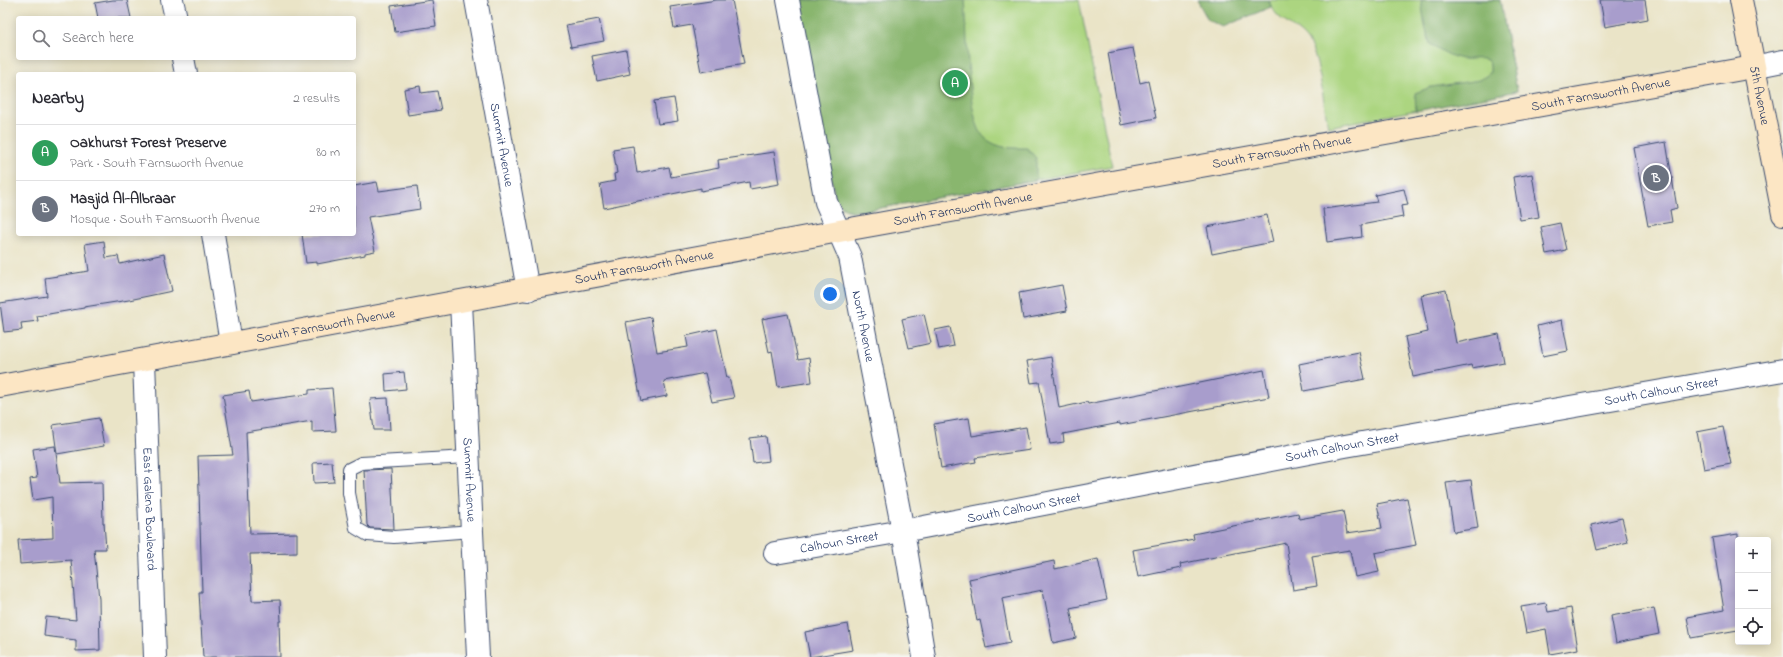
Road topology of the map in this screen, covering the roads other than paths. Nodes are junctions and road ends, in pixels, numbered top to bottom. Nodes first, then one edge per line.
1 (172, 0) edge
2 (476, 0) edge
3 (788, 0) edge
4 (1741, 0) edge
5 (176, 16) edge
6 (183, 60) edge
7 (1783, 61) edge
8 (1753, 66) junction
9 (186, 72) edge
10 (1783, 214) edge
11 (839, 231) junction
12 (213, 236) edge
13 (528, 290) junction
14 (461, 302) junction
15 (230, 342) junction
16 (144, 361) junction
17 (1783, 370) edge
18 (0, 386) edge
19 (468, 457) junction
20 (472, 531) junction
21 (903, 531) junction
22 (775, 553) dead end
23 (155, 657) edge
24 (478, 657) edge
25 (924, 657) edge

1 - 5 street
2 - 13 street, Summit Avenue
3 - 11 street, North Avenue
4 - 8 street, 5th Avenue
6 - 9 street
7 - 8 street, South Farnsworth Avenue
8 - 10 street, 5th Avenue
8 - 11 street, South Farnsworth Avenue
11 - 13 street, South Farnsworth Avenue
11 - 21 street, North Avenue
12 - 15 street
13 - 14 street, South Farnsworth Avenue
14 - 15 street, South Farnsworth Avenue
14 - 19 street, Summit Avenue
15 - 16 street, South Farnsworth Avenue
16 - 18 street, South Farnsworth Avenue
16 - 23 street, East Galena Boulevard
17 - 21 street, South Calhoun Street
19 - 20 street, Summit Avenue
19 - 20 lane
20 - 24 street, Summit Avenue
21 - 22 street, Calhoun Street
21 - 25 street, North Avenue

